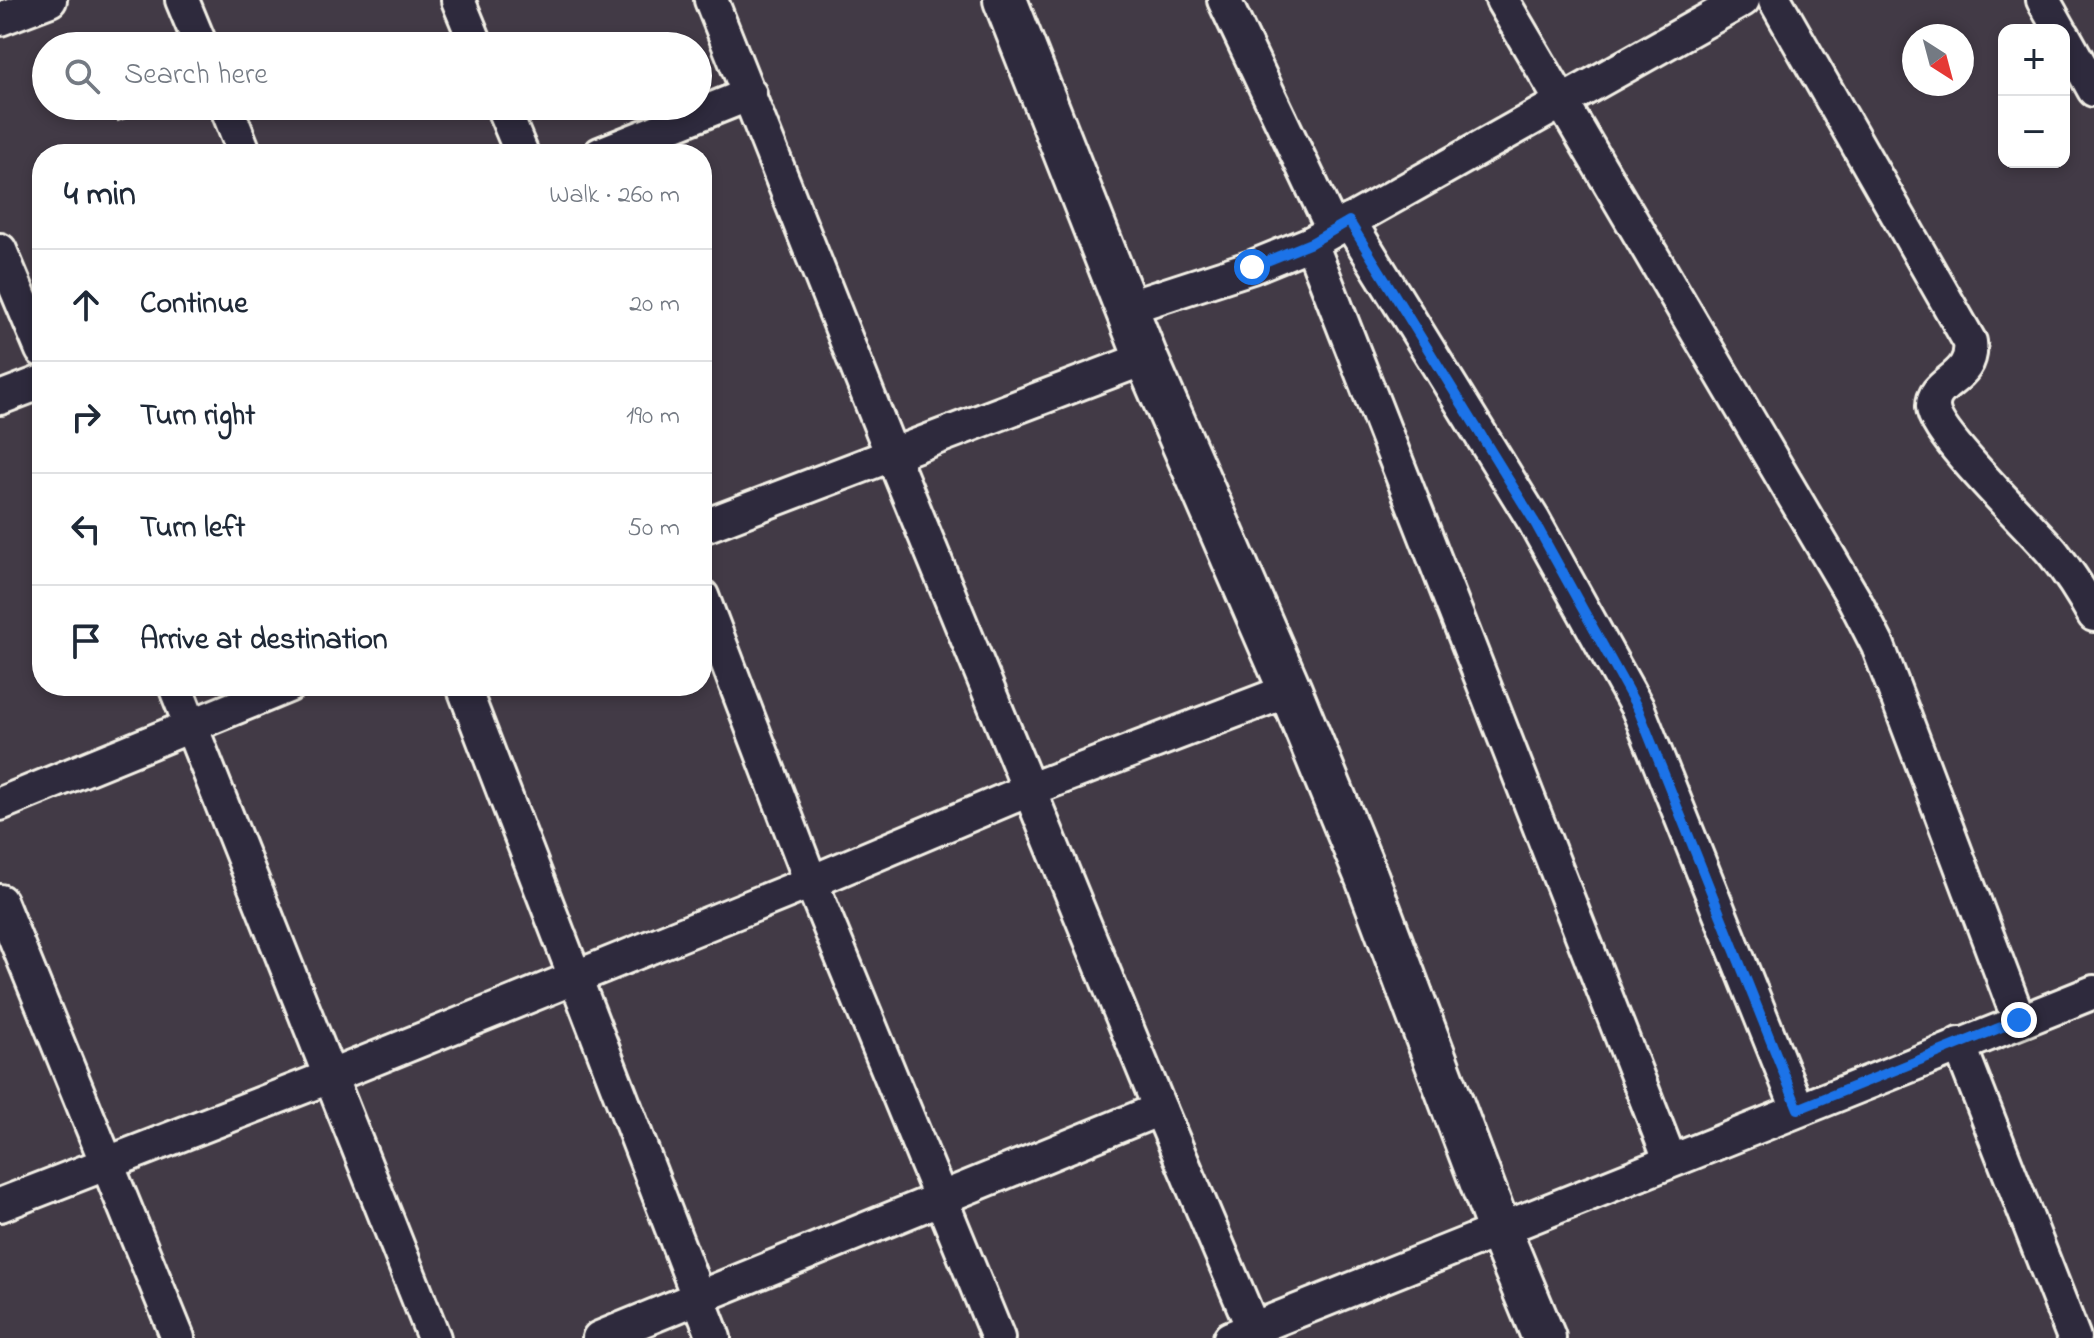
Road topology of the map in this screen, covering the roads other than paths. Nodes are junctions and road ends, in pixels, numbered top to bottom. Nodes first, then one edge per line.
1 (50, 0) edge
2 (182, 0) edge
3 (458, 0) edge
4 (711, 0) edge
5 (1005, 0) edge
6 (1224, 0) edge
7 (1502, 0) edge
8 (1743, 0) edge
9 (1775, 0) edge
10 (2043, 0) edge
11 (0, 19) edge
12 (2057, 24) edge
13 (195, 32) edge
14 (471, 32) edge
15 (2070, 47) edge
16 (2094, 90) edge
17 (750, 94) junction
18 (1562, 103) junction
19 (712, 109) edge
20 (232, 120) edge
21 (508, 120) edge
22 (685, 120) edge
23 (241, 144) edge
24 (518, 144) edge
25 (625, 144) edge
26 (1331, 231) junction
27 (0, 250) edge
28 (1126, 308) junction
29 (32, 326) edge
30 (1146, 358) junction
31 (32, 386) edge
32 (0, 398) edge
33 (892, 455) junction
34 (712, 523) edge
35 (2086, 579) edge
36 (2094, 615) edge
37 (712, 622) edge
38 (1290, 690) junction
39 (179, 696) edge
40 (264, 696) edge
41 (467, 696) edge
42 (191, 726) junction
43 (1031, 789) junction
44 (0, 804) edge
45 (811, 882) junction
46 (0, 901) edge
47 (575, 977) junction
48 (2094, 992) edge
49 (2019, 1020) junction
50 (1959, 1044) junction
51 (329, 1077) junction
52 (1160, 1109) junction
53 (1798, 1109) junction
54 (1670, 1160) junction
55 (105, 1162) junction
56 (939, 1199) junction
57 (0, 1205) edge
58 (1499, 1229) junction
59 (700, 1296) junction
60 (1247, 1335) edge
61 (178, 1338) edge
62 (434, 1338) edge
63 (599, 1338) edge
64 (714, 1338) edge
65 (998, 1338) edge
66 (1544, 1338) edge
67 (2074, 1338) edge

1 - 11 street
2 - 13 street
3 - 14 street
4 - 17 street
5 - 28 street
6 - 26 street
7 - 18 street
8 - 18 street
9 - 35 street
10 - 12 street
15 - 16 street
17 - 19 street
17 - 33 street
18 - 26 street
18 - 49 street
20 - 23 street
21 - 24 street
22 - 25 street
26 - 28 street
26 - 53 street
26 - 54 street
27 - 29 street
28 - 30 street
30 - 33 street
30 - 38 street
31 - 32 street
33 - 34 street
33 - 43 street
35 - 36 street
37 - 45 street
38 - 43 street
38 - 58 street
39 - 42 street
40 - 42 street
41 - 47 street
42 - 44 street
42 - 51 street
43 - 45 street
43 - 52 street
45 - 47 street
45 - 56 street
46 - 55 street
47 - 51 street
47 - 59 street
48 - 49 street
49 - 50 street
50 - 53 street
50 - 67 street
51 - 55 street
51 - 62 street
52 - 56 street
52 - 60 street
53 - 54 street
54 - 58 street
55 - 57 street
55 - 61 street
56 - 59 street
56 - 65 street
58 - 60 street
58 - 66 street
59 - 63 street
59 - 64 street

